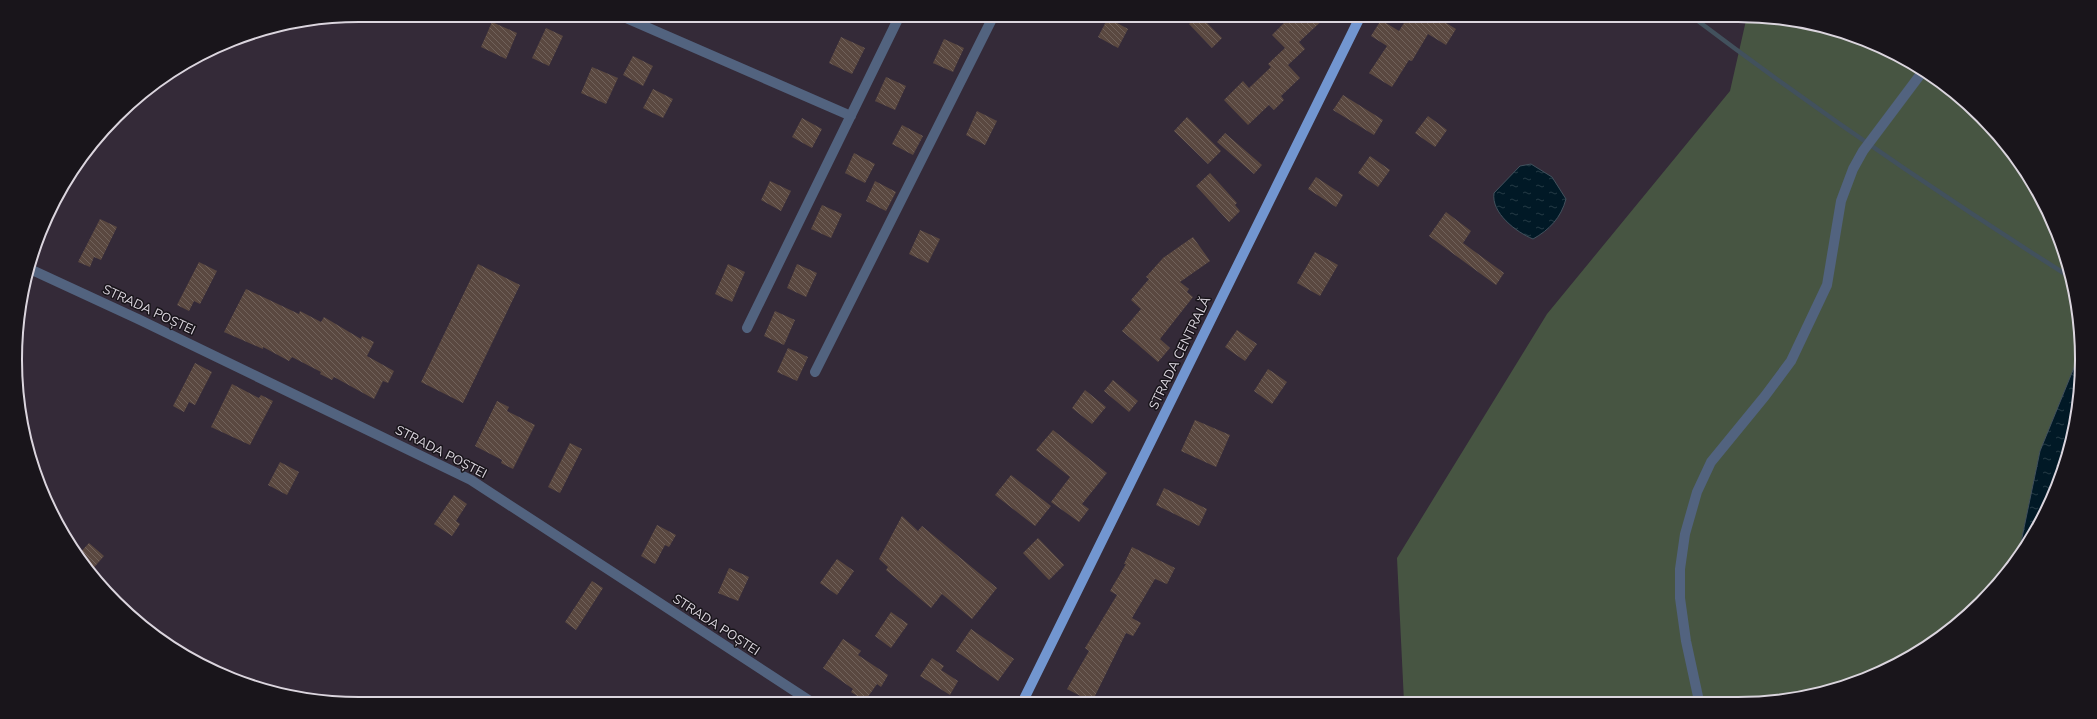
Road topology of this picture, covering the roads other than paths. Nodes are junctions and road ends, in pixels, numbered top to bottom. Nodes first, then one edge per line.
1 (635, 22) edge
2 (897, 22) edge
3 (990, 22) edge
4 (1358, 22) edge
5 (1920, 76) edge
6 (851, 116) junction
7 (34, 271) edge
8 (747, 328) dead end
9 (815, 372) dead end
10 (804, 697) edge
11 (1025, 697) edge
12 (1698, 697) edge

1 - 6 street
2 - 6 street
3 - 9 street
4 - 11 main road, STRADA CENTRALĂ
5 - 12 street
6 - 8 street
7 - 10 street, STRADA POȘTEI

